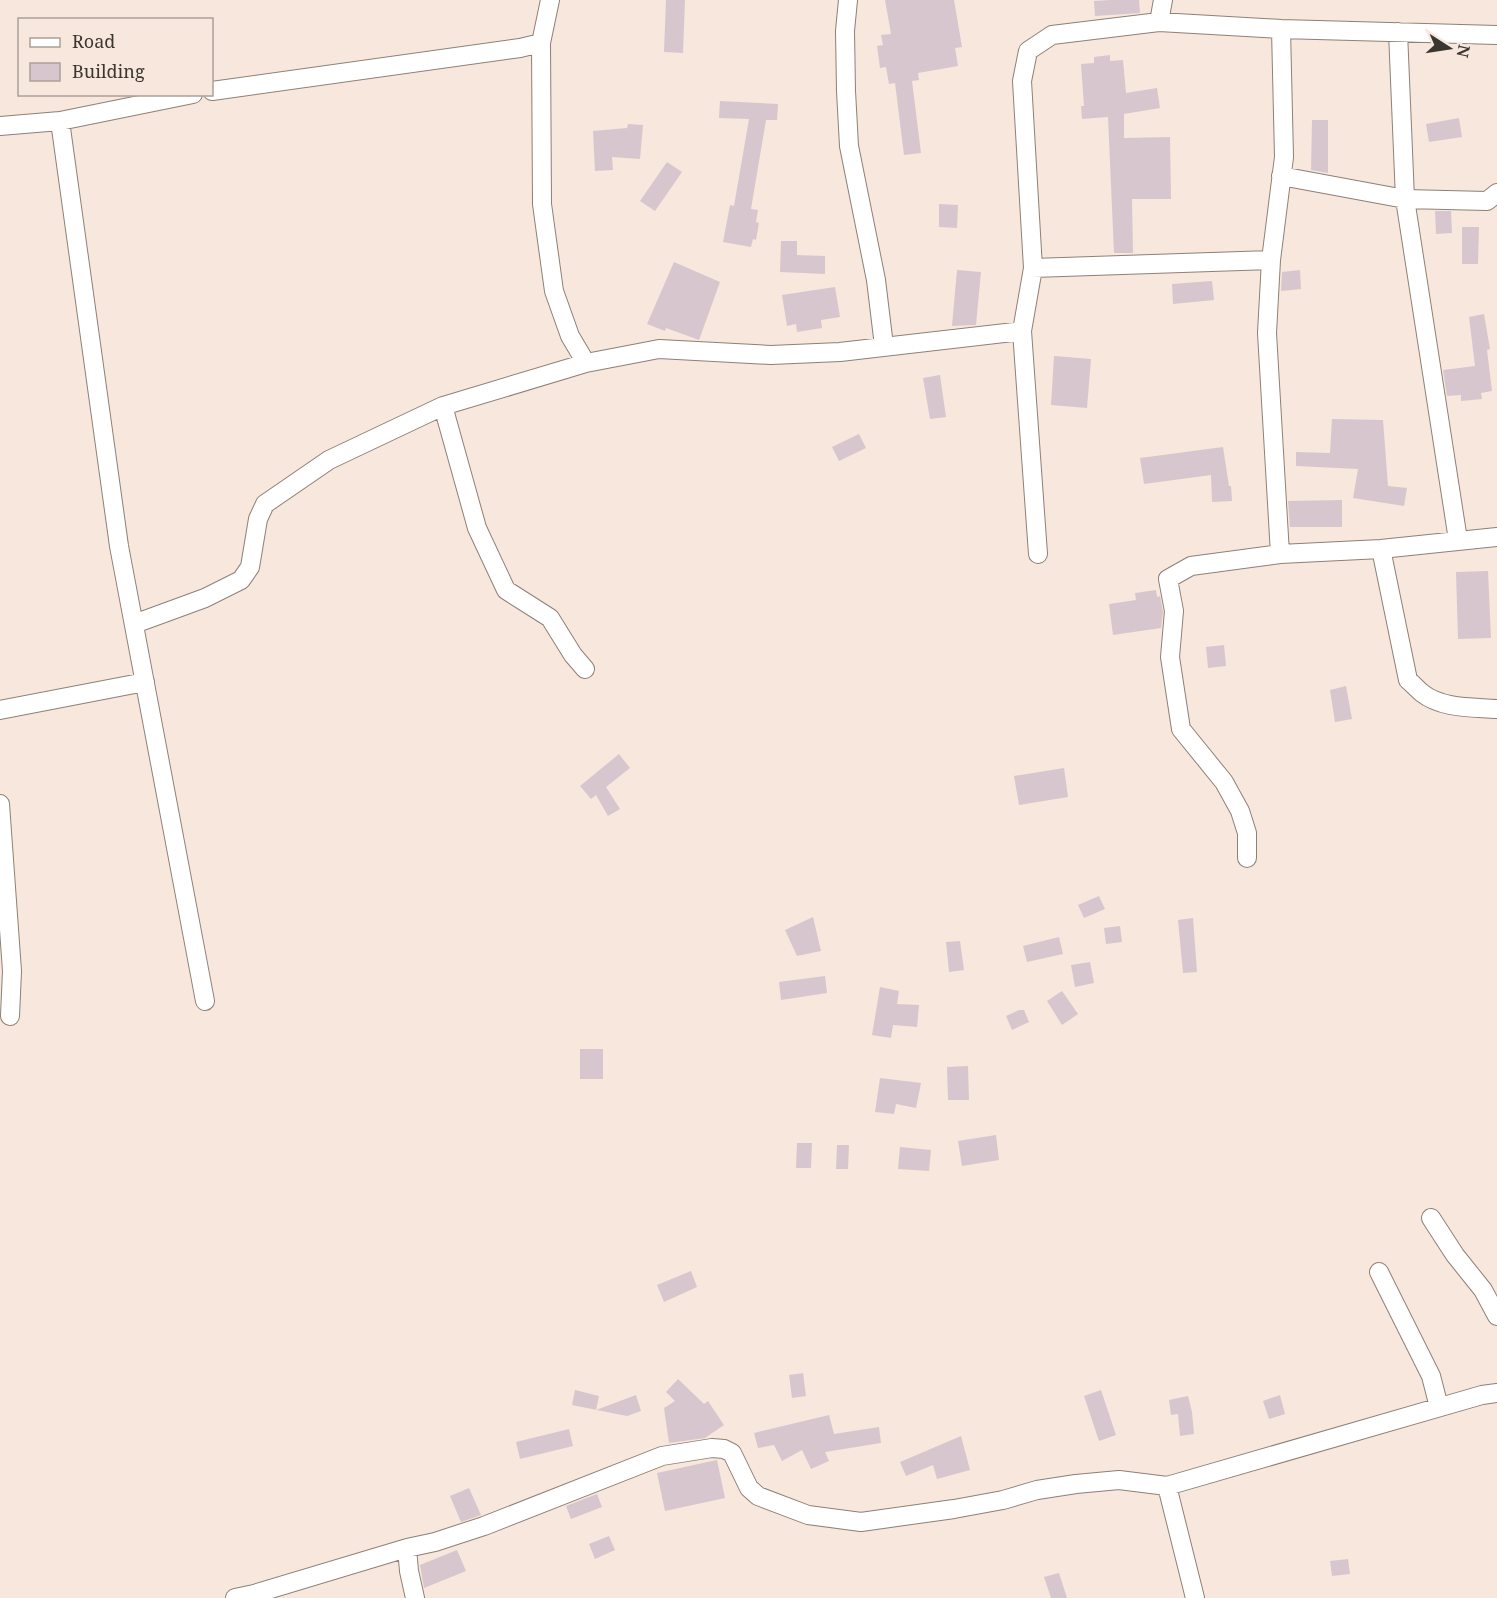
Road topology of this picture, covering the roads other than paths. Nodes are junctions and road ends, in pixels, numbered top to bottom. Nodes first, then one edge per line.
1 (550, 0) edge
2 (848, 0) edge
3 (1163, 0) edge
4 (1159, 22) junction
5 (1281, 29) junction
6 (1398, 32) junction
7 (1497, 35) edge
8 (541, 43) junction
9 (213, 91) edge
10 (184, 96) edge
11 (60, 122) junction
12 (0, 126) edge
13 (1281, 176) junction
14 (1497, 194) edge
15 (1405, 200) junction
16 (1271, 260) junction
17 (1033, 268) junction
18 (1022, 331) junction
19 (884, 346) junction
20 (586, 363) junction
21 (443, 406) junction
22 (1497, 537) edge
23 (1458, 540) junction
24 (1381, 549) junction
25 (1038, 554) dead end
26 (1280, 554) junction
27 (134, 624) junction
28 (585, 669) dead end
29 (145, 682) junction
30 (1497, 709) edge
31 (0, 710) edge
32 (0, 804) edge
33 (1247, 858) dead end
34 (205, 1000) dead end
35 (10, 1016) dead end
36 (1431, 1218) dead end
37 (1379, 1272) dead end
38 (1497, 1316) edge
39 (1497, 1393) edge
40 (1439, 1407) junction
41 (1167, 1486) junction
42 (407, 1548) junction
43 (234, 1598) edge
44 (415, 1598) edge
45 (1195, 1598) edge

1 - 8 street
2 - 19 street
3 - 4 street
4 - 5 street
4 - 17 street
5 - 6 street
5 - 13 street
6 - 7 street
6 - 15 street
8 - 9 street
8 - 20 street
10 - 11 street
11 - 12 street
11 - 27 street
13 - 15 street
13 - 16 street
14 - 15 street
15 - 23 street
16 - 17 street
16 - 26 street
17 - 18 street
18 - 19 street
18 - 25 street
19 - 20 street
20 - 21 street
21 - 27 street
21 - 28 street
22 - 23 street
23 - 24 street
24 - 26 street
24 - 30 street
26 - 33 street
27 - 29 street
29 - 31 street
29 - 34 street
32 - 35 street
36 - 38 street
37 - 40 street
39 - 40 street
40 - 41 street
41 - 42 street
41 - 45 street
42 - 43 street
42 - 44 street

